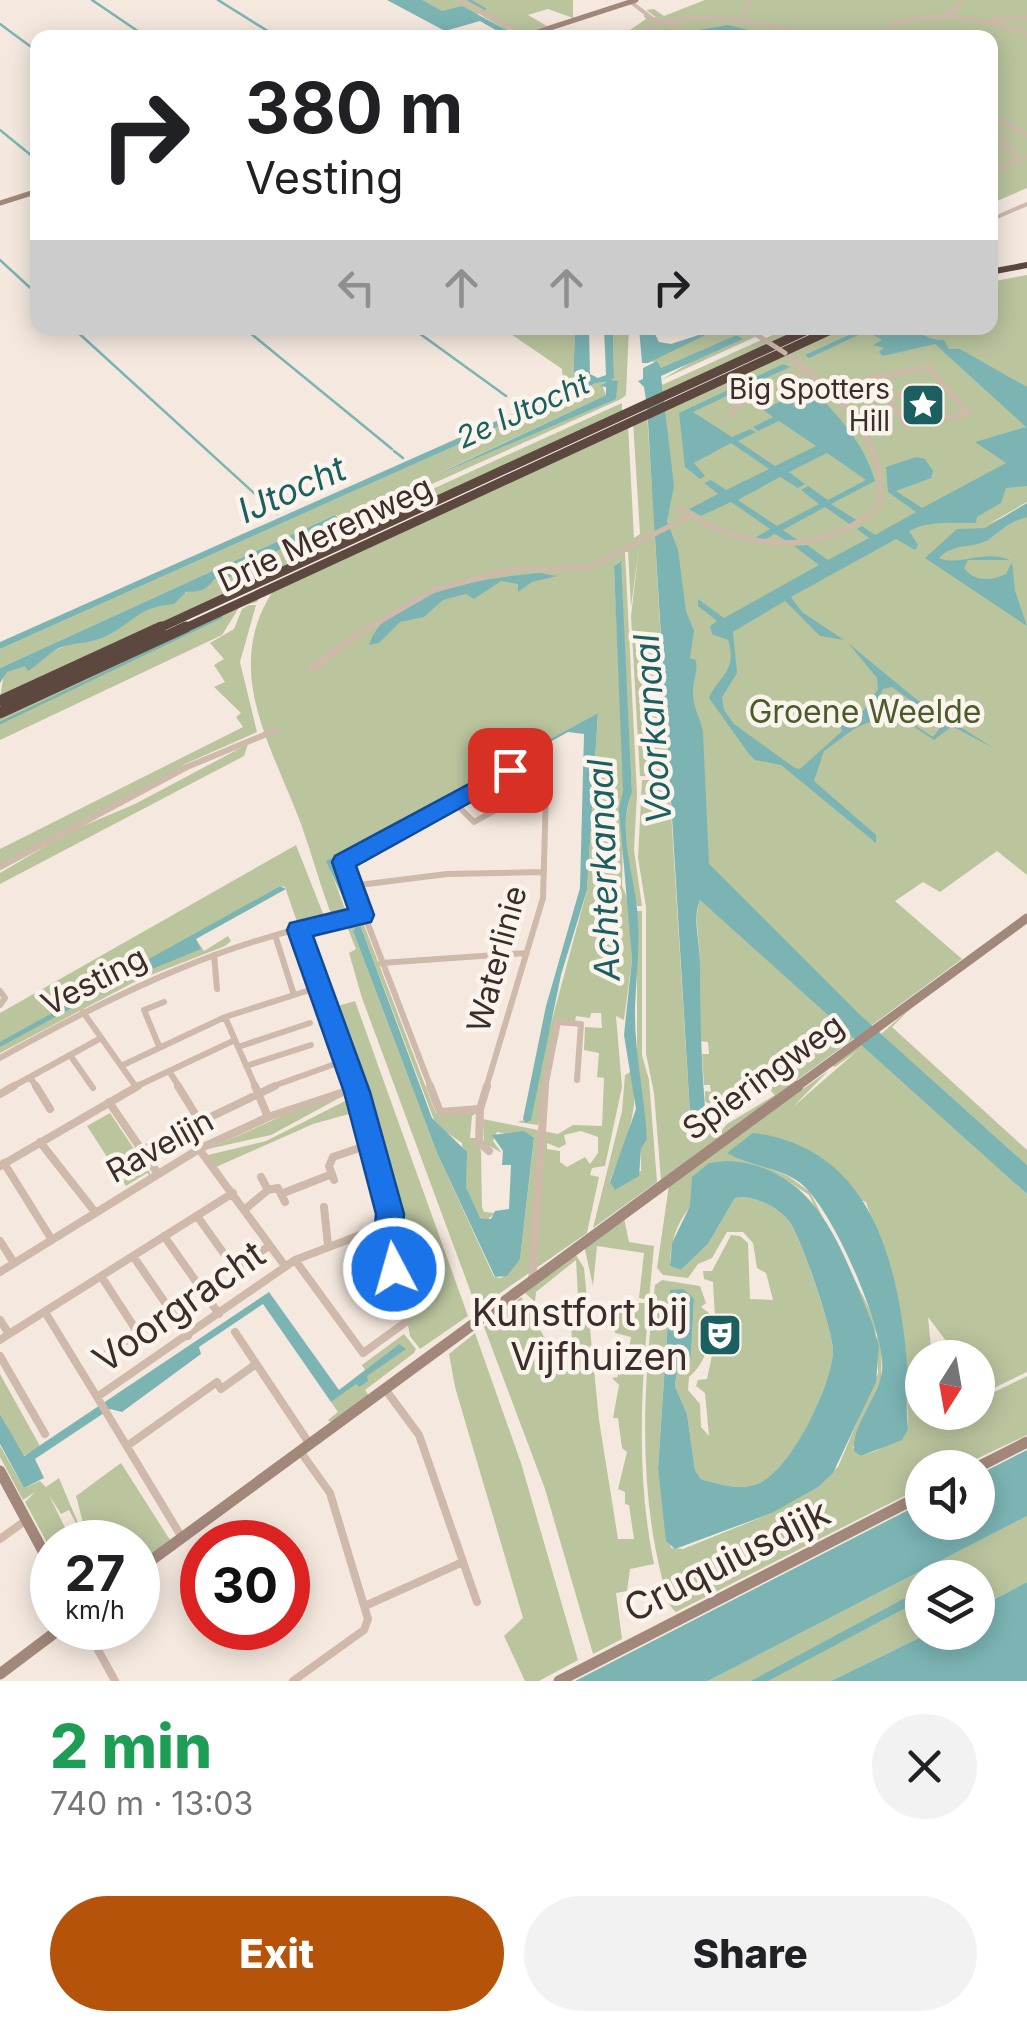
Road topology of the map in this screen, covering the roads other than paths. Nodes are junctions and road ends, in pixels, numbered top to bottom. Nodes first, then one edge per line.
1 (459, 0) edge
2 (750, 0) edge
3 (960, 0) edge
4 (634, 2) edge
5 (740, 9) dead end
6 (748, 11) junction
7 (1027, 16) edge
8 (741, 17) junction
9 (941, 17) junction
10 (968, 19) junction
11 (652, 22) junction
12 (662, 22) junction
13 (679, 27) dead end
14 (509, 30) edge
15 (543, 30) edge
16 (643, 30) edge
17 (793, 30) edge
18 (884, 30) edge
19 (1025, 32) edge
20 (998, 119) edge
21 (998, 133) edge
22 (1027, 135) edge
23 (1007, 148) junction
24 (998, 150) edge
25 (1027, 157) edge
26 (1015, 162) junction
27 (998, 169) edge
28 (30, 194) edge
29 (0, 203) edge
30 (1027, 204) edge
31 (998, 217) edge
32 (1027, 268) edge
33 (998, 274) edge
34 (758, 335) edge
35 (798, 335) edge
36 (818, 335) edge
37 (809, 370) junction
38 (826, 387) junction
39 (667, 399) junction
40 (906, 407) dead end
41 (642, 410) junction
42 (732, 413) dead end
43 (680, 509) dead end
44 (690, 516) junction
45 (311, 669) dead end
46 (0, 701) edge
47 (0, 713) edge
48 (276, 730) dead end
49 (547, 782) junction
50 (454, 802) junction
51 (0, 867) edge
52 (544, 872) junction
53 (352, 886) junction
54 (362, 915) junction
55 (1027, 918) edge
56 (298, 930) junction
57 (275, 936) junction
58 (526, 953) junction
59 (214, 955) junction
60 (381, 963) junction
61 (320, 987) junction
62 (217, 988) dead end
63 (0, 991) edge
64 (294, 995) junction
65 (164, 1002) dead end
66 (0, 1005) edge
67 (83, 1012) junction
68 (224, 1018) junction
69 (310, 1022) dead end
70 (100, 1038) junction
71 (236, 1044) junction
72 (311, 1045) dead end
73 (159, 1046) junction
74 (70, 1054) junction
75 (0, 1058) edge
76 (346, 1060) junction
77 (122, 1065) junction
78 (246, 1066) junction
79 (169, 1071) junction
80 (30, 1077) junction
81 (577, 1080) dead end
82 (136, 1087) junction
83 (356, 1088) junction
84 (93, 1089) dead end
85 (256, 1090) junction
86 (0, 1094) edge
87 (109, 1102) junction
88 (50, 1108) dead end
89 (480, 1109) junction
90 (197, 1117) junction
91 (268, 1117) junction
92 (40, 1142) junction
93 (371, 1144) junction
94 (200, 1149) junction
95 (142, 1150) junction
96 (489, 1150) dead end
97 (2, 1165) edge
98 (158, 1174) junction
99 (261, 1177) dead end
100 (268, 1190) junction
101 (233, 1193) junction
102 (324, 1207) dead end
103 (244, 1210) junction
104 (95, 1212) junction
105 (196, 1216) junction
106 (389, 1224) junction
107 (164, 1236) junction
108 (52, 1240) junction
109 (0, 1241) edge
110 (328, 1245) junction
111 (269, 1246) junction
112 (133, 1256) junction
113 (295, 1260) junction
114 (14, 1263) junction
115 (285, 1266) junction
116 (0, 1272) edge
117 (101, 1276) junction
118 (532, 1282) junction
119 (45, 1312) junction
120 (219, 1314) junction
121 (0, 1320) edge
122 (235, 1332) dead end
123 (9, 1334) junction
124 (188, 1336) junction
125 (0, 1340) edge
126 (106, 1354) dead end
127 (0, 1356) edge
128 (256, 1364) junction
129 (385, 1389) junction
130 (99, 1399) junction
131 (45, 1434) dead end
132 (1027, 1442) edge
133 (127, 1446) junction
134 (304, 1446) junction
135 (995, 1458) edge
136 (0, 1471) edge
137 (905, 1503) edge
138 (26, 1520) junction
139 (205, 1520) edge
140 (30, 1527) edge
141 (180, 1534) edge
142 (0, 1538) edge
143 (463, 1562) junction
144 (477, 1602) dead end
145 (367, 1605) junction
146 (31, 1650) edge
147 (98, 1650) edge
148 (0, 1674) edge
149 (115, 1681) edge
150 (294, 1681) edge
151 (560, 1681) edge

1 - 14 street
2 - 6 street
3 - 9 street
4 - 11 street
4 - 15 street
5 - 6 street
6 - 8 street
7 - 10 street
8 - 12 street
8 - 17 street
9 - 10 street
9 - 18 street
10 - 19 street
11 - 12 street
11 - 16 street
12 - 13 street
20 - 22 street
21 - 23 street
23 - 24 street
23 - 26 street
25 - 26 street
26 - 27 street
28 - 29 street
30 - 31 street
32 - 33 highway
34 - 37 street, bridge
35 - 39 highway, Drie Merenweg
36 - 39 highway, Drie Merenweg
37 - 38 street
37 - 42 street
38 - 40 street
38 - 44 street
39 - 41 highway, Drie Merenweg
41 - 46 highway, Drie Merenweg
41 - 47 highway, Drie Merenweg
43 - 44 street
44 - 45 street
48 - 51 street
49 - 50 street
49 - 50 street
49 - 52 street, Waterlinie
50 - 53 street
52 - 53 street
52 - 58 street, Waterlinie
53 - 54 street
54 - 56 street, Vesting
54 - 60 street
55 - 118 street, Spieringweg
56 - 57 street, Vesting
56 - 61 street
57 - 59 street, Vesting
57 - 64 street
58 - 60 street
58 - 89 street, Waterlinie
59 - 62 street
59 - 67 street, Vesting
60 - 89 street
61 - 64 street
61 - 76 street
63 - 66 street
64 - 68 street
65 - 73 street
67 - 70 street
67 - 75 street, Vesting
68 - 71 street
68 - 73 street
69 - 71 street
70 - 74 street
70 - 77 street
71 - 78 street
71 - 79 street
72 - 78 street
73 - 77 street
74 - 80 street
74 - 84 street
76 - 83 street
76 - 85 street, Ravelijn
77 - 82 street
78 - 85 street
79 - 82 street
79 - 90 street
80 - 86 street
80 - 88 street
81 - 118 street
82 - 87 street
83 - 91 street, Ravelijn
83 - 93 street
85 - 90 street, Ravelijn
85 - 91 street
87 - 92 street
87 - 95 street
89 - 96 street, Waterlinie
90 - 95 street, Ravelijn
91 - 94 street, Ravelijn
92 - 97 street
92 - 104 street
93 - 100 street
93 - 106 street
94 - 98 street, Ravelijn
94 - 101 street
95 - 98 street
97 - 108 street
98 - 104 street, Ravelijn
99 - 100 street
100 - 103 street
101 - 103 street
101 - 105 street
102 - 110 street
103 - 111 street
104 - 108 street, Ravelijn
105 - 107 street
105 - 111 street
106 - 110 street, Voorgracht
106 - 113 street
107 - 112 street
107 - 120 street
108 - 114 street, Ravelijn
109 - 114 street
110 - 113 street, Voorgracht
111 - 115 street
112 - 117 street
112 - 124 street
113 - 115 street, Voorgracht
114 - 116 street, Ravelijn
115 - 120 street, Voorgracht
117 - 119 street
117 - 126 street
118 - 129 street, Spieringweg
119 - 123 street
119 - 130 street, Voorgracht
120 - 124 street, Voorgracht
121 - 123 street
122 - 128 street
123 - 125 street
124 - 130 street, Voorgracht
127 - 131 street
128 - 133 street
128 - 134 street
129 - 134 street, Spieringweg
129 - 143 street
130 - 133 street
132 - 135 street
133 - 141 street
134 - 139 street, Spieringweg
134 - 145 street
136 - 138 street
137 - 151 street, Cruquiusdijk
138 - 140 street
138 - 142 street
143 - 144 street
143 - 145 street
145 - 150 street
146 - 148 street
147 - 149 street

